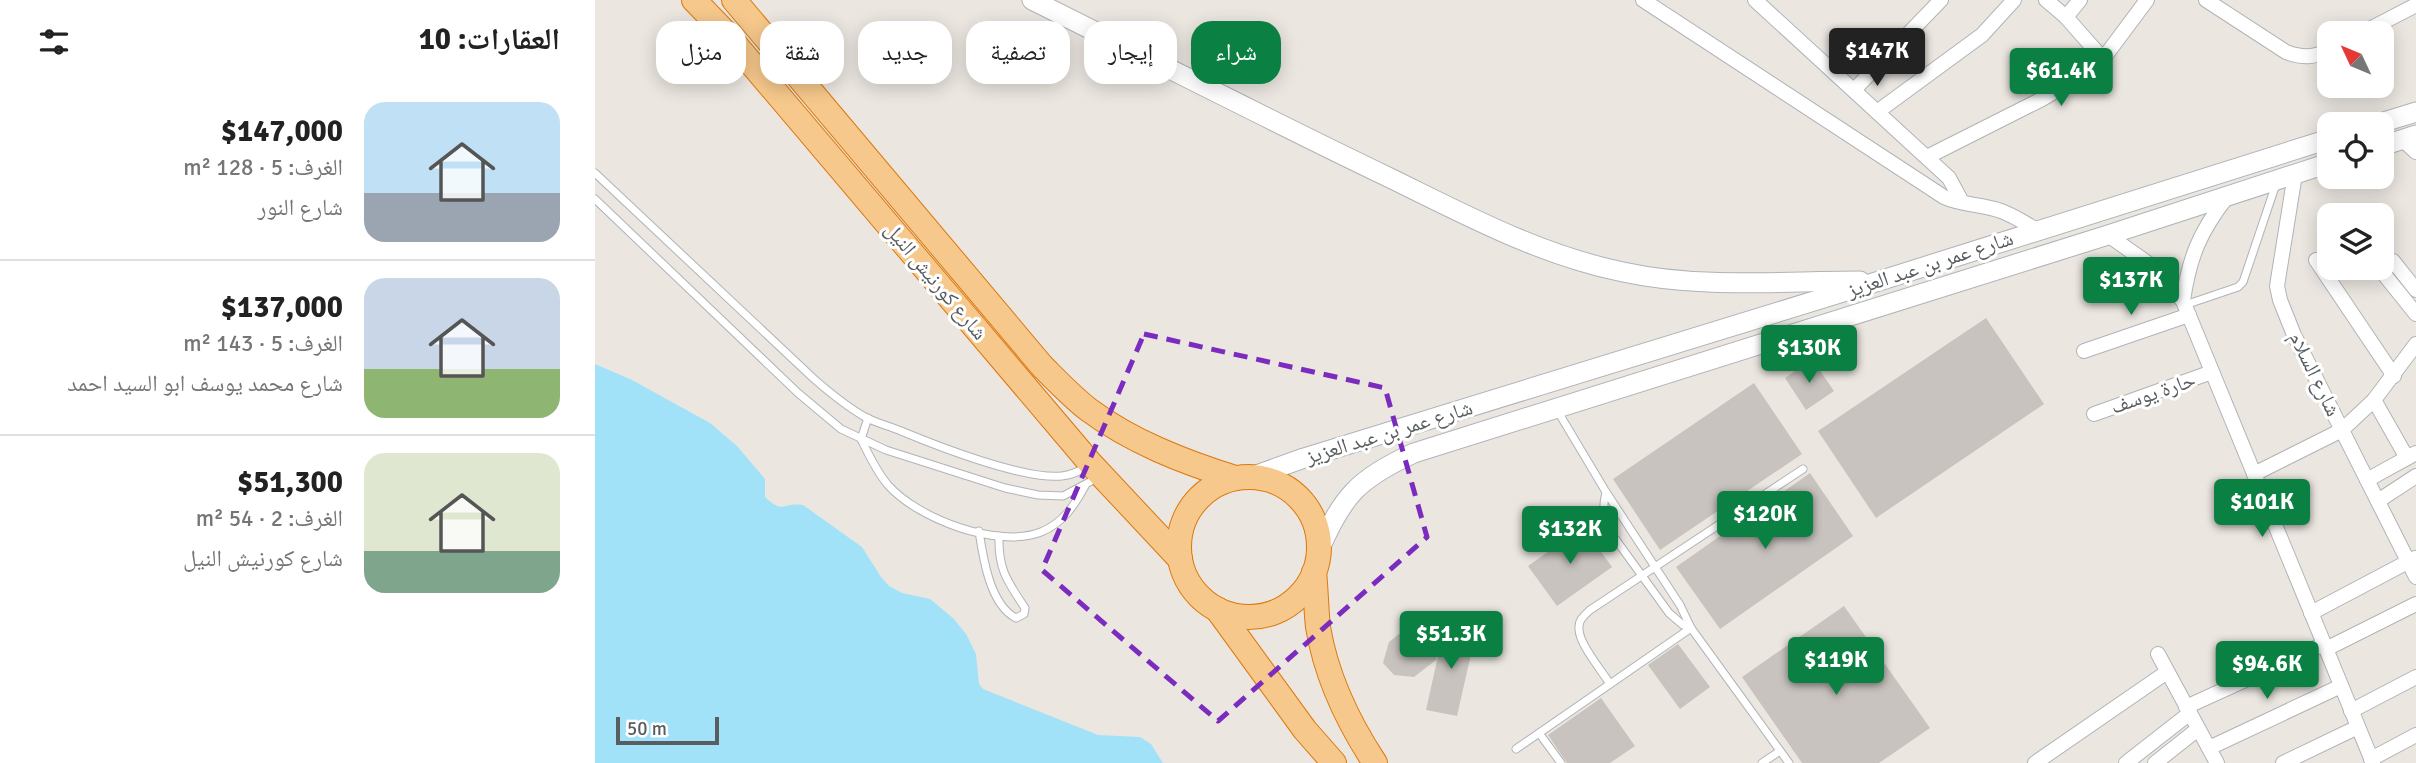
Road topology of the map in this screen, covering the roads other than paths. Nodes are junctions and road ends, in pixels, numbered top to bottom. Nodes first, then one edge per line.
1 (694, 0) edge
2 (734, 0) edge
3 (1033, 0) edge
4 (1643, 0) edge
5 (1941, 0) edge
6 (2014, 0) edge
7 (2046, 0) edge
8 (2080, 0) edge
9 (2147, 0) edge
10 (2206, 0) edge
11 (2402, 0) edge
12 (1764, 3) edge
13 (2416, 5) edge
14 (2396, 15) junction
15 (2066, 17) junction
16 (2385, 21) edge
17 (2317, 55) edge
18 (2103, 59) junction
19 (1854, 90) junction
20 (1877, 112) junction
21 (2416, 112) edge
22 (2394, 119) edge
23 (2412, 142) edge
24 (2317, 143) edge
25 (2394, 144) edge
26 (1927, 158) junction
27 (2317, 167) edge
28 (595, 173) edge
29 (2286, 177) junction
30 (2227, 197) junction
31 (595, 199) edge
32 (1962, 202) junction
33 (627, 204) junction
34 (613, 217) junction
35 (2037, 230) junction
36 (2108, 235) junction
37 (2316, 260) dead end
38 (2394, 262) edge
39 (2389, 280) edge
40 (1879, 281) junction
41 (2416, 290) edge
42 (2186, 307) junction
43 (2416, 314) edge
44 (2416, 344) edge
45 (2084, 351) dead end
46 (2212, 372) junction
47 (2394, 376) junction
48 (2374, 400) junction
49 (1556, 408) junction
50 (2094, 414) dead end
51 (868, 418) junction
52 (2342, 430) junction
53 (862, 439) junction
54 (2412, 456) edge
55 (1803, 469) dead end
56 (2254, 474) junction
57 (1093, 475) junction
58 (2416, 476) edge
59 (1243, 477) junction
60 (2367, 480) junction
61 (1606, 492) junction
62 (2378, 501) junction
63 (979, 531) junction
64 (999, 536) junction
65 (1180, 559) junction
66 (2412, 559) edge
67 (1317, 561) junction
68 (1656, 566) junction
69 (1641, 576) junction
70 (2416, 578) edge
71 (2416, 604) edge
72 (1217, 609) junction
73 (2311, 613) junction
74 (1691, 628) junction
75 (2325, 647) junction
76 (2158, 654) dead end
77 (2167, 672) junction
78 (2416, 677) edge
79 (1610, 684) junction
80 (2341, 686) junction
81 (2188, 710) junction
82 (2351, 711) junction
83 (2358, 727) junction
84 (2198, 729) junction
85 (1539, 733) junction
86 (2416, 735) edge
87 (2209, 748) junction
88 (1516, 750) dead end
89 (1780, 751) junction
90 (2372, 761) edge
91 (1334, 763) edge
92 (1375, 763) edge
93 (1561, 763) edge
94 (1762, 763) edge
95 (1789, 763) edge
96 (2035, 763) edge
97 (2126, 763) edge
98 (2155, 763) edge
99 (2217, 763) edge
100 (2283, 763) edge

1 - 57 highway, شارع كورنيش النيل
2 - 59 highway, شارع كورنيش النيل
3 - 40 main road
4 - 32 street
5 - 19 street
6 - 20 street
7 - 15 street
8 - 15 street
9 - 18 street
10 - 17 street
11 - 14 street
12 - 19 street
13 - 14 street
14 - 16 street
15 - 18 street
18 - 26 street
19 - 20 street
20 - 26 street
21 - 22 main road
23 - 25 main road
24 - 35 main road, شارع عمر بن عبد العزيز
26 - 32 street
27 - 29 main road, شارع عمر بن عبد العزيز
28 - 33 lane
29 - 30 main road, شارع عمر بن عبد العزيز
29 - 42 lane
29 - 52 street, شارع السلام
30 - 36 main road, شارع عمر بن عبد العزيز
30 - 42 street
31 - 34 lane
32 - 35 street
33 - 34 lane
33 - 51 lane
34 - 53 lane
35 - 40 main road, شارع عمر بن عبد العزيز
36 - 42 street
36 - 49 main road, شارع عمر بن عبد العزيز
37 - 47 street
38 - 41 street
39 - 43 street
40 - 59 main road, شارع عمر بن عبد العزيز
42 - 45 street
42 - 46 street
44 - 47 street
46 - 50 street, حارة يوسف
46 - 56 street
47 - 48 street
48 - 52 street
48 - 54 street
49 - 61 lane
49 - 67 main road, شارع عمر بن عبد العزيز
51 - 53 lane
51 - 57 lane
52 - 56 street
52 - 60 street, شارع السلام
53 - 57 lane
53 - 63 lane
54 - 60 street
55 - 68 lane
56 - 73 street
57 - 64 lane
57 - 65 highway, شارع كورنيش النيل
58 - 62 street
59 - 65 highway
59 - 67 highway
60 - 62 street, شارع السلام
61 - 68 lane
61 - 69 lane
62 - 66 street, شارع السلام
63 - 64 lane
63 - 64 lane
65 - 72 highway
66 - 70 street, شارع السلام
66 - 73 street
67 - 72 highway
67 - 92 highway
68 - 69 lane
68 - 74 lane
69 - 74 lane
69 - 79 lane
71 - 75 street
72 - 91 highway
73 - 75 street
74 - 79 lane
74 - 89 lane
75 - 80 street
75 - 81 street
76 - 77 street
77 - 81 street
77 - 96 street
78 - 82 street
79 - 85 lane
80 - 82 street
80 - 87 street
81 - 84 street
81 - 97 street
82 - 83 street
83 - 90 street
83 - 100 street
84 - 87 street
84 - 98 street
85 - 88 lane
85 - 93 lane
86 - 90 street
87 - 99 street
89 - 94 lane
89 - 95 lane

